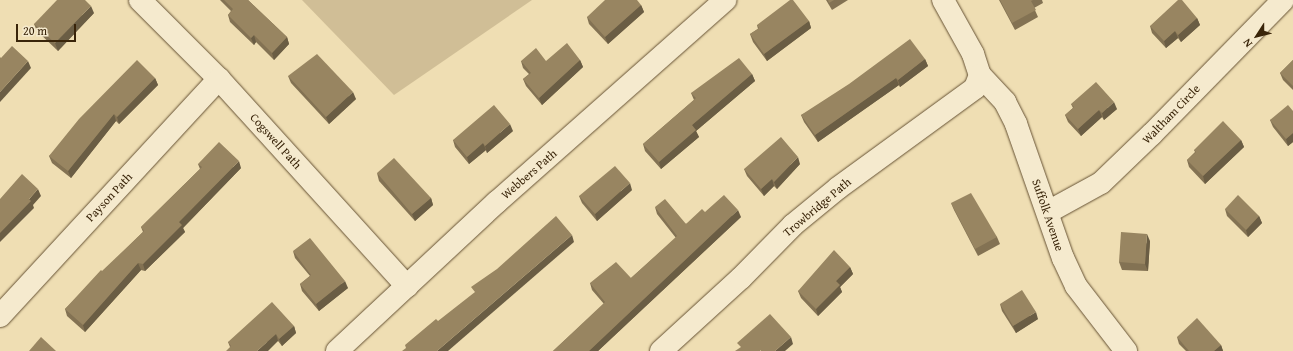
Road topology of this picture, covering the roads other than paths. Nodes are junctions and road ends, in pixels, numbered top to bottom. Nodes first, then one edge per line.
1 (140, 0) edge
2 (725, 0) edge
3 (943, 0) edge
4 (1283, 0) edge
5 (980, 75) junction
6 (220, 79) junction
7 (1048, 212) junction
8 (407, 286) junction
9 (0, 316) edge
10 (337, 351) edge
11 (661, 351) edge
12 (1126, 351) edge

1 - 6 street, Cogswell Path
2 - 8 street, Webbers Path
3 - 5 street
4 - 7 street, Waltham Circle
5 - 7 street, Suffolk Avenue
5 - 11 street, Trowbridge Path
6 - 8 street, Cogswell Path
6 - 9 street, Payson Path
7 - 12 street, Suffolk Avenue
8 - 10 street, Webbers Path

